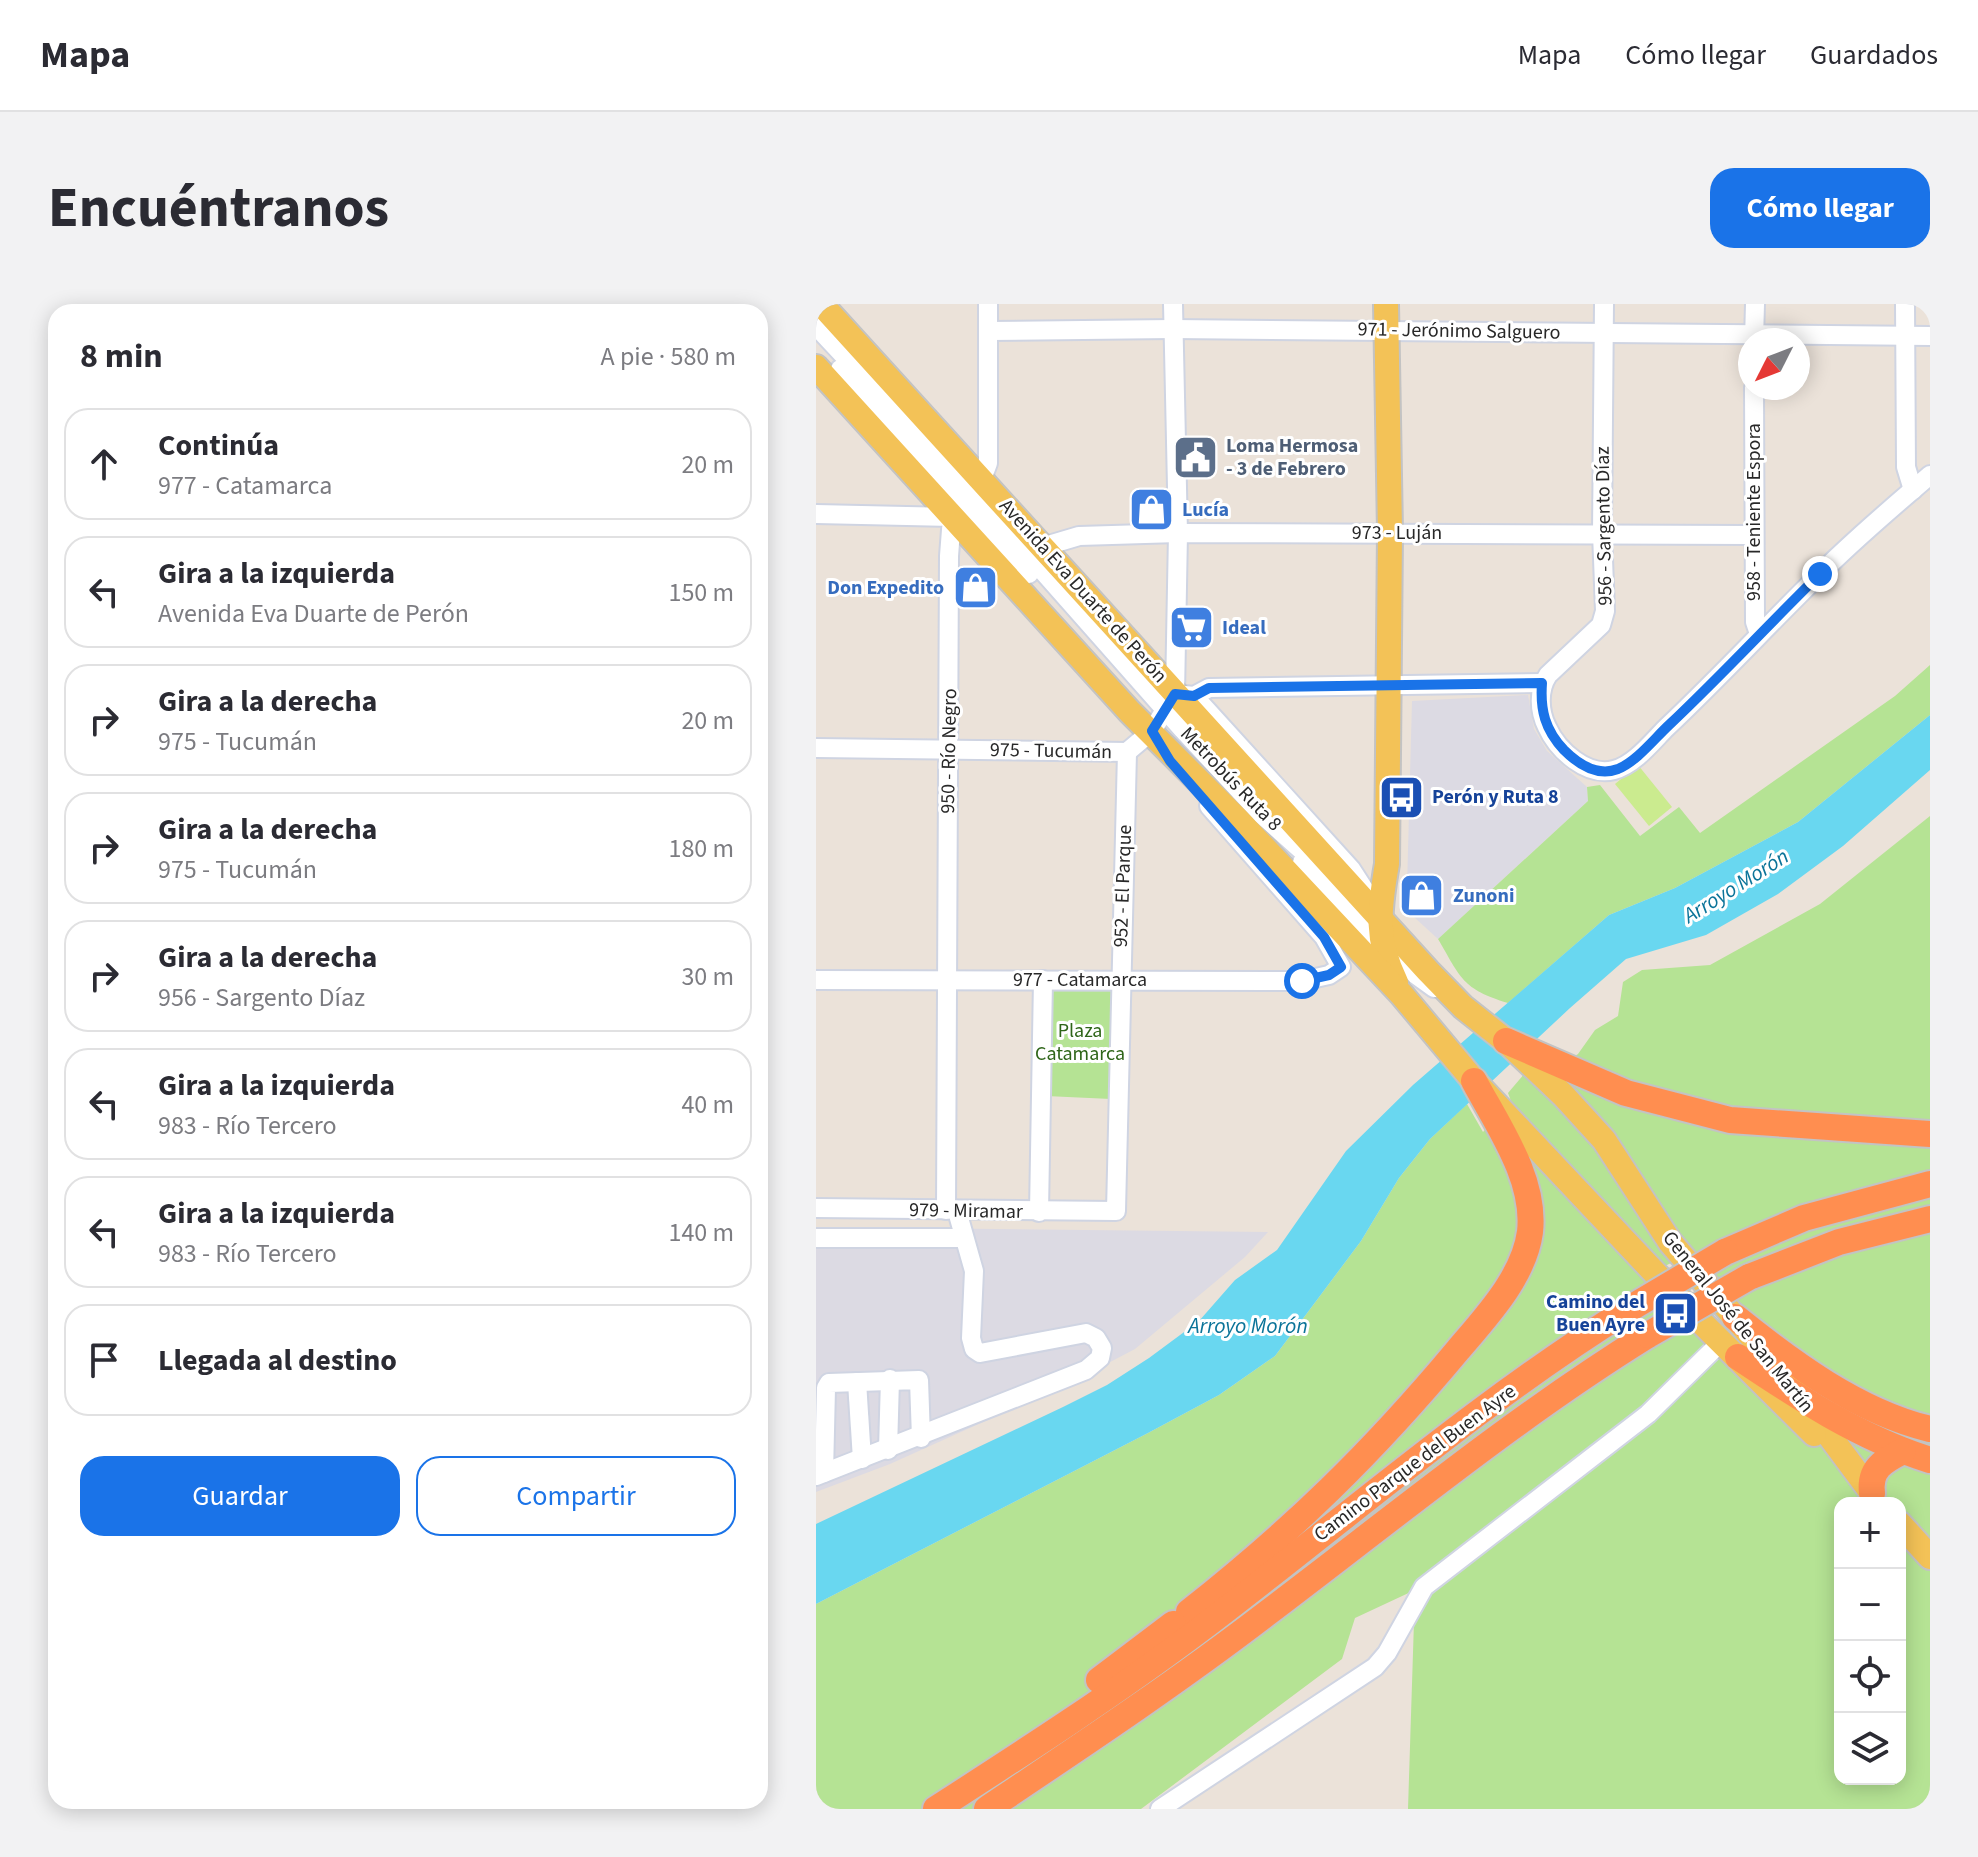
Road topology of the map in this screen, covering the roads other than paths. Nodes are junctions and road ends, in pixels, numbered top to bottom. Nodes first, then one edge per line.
1 (821, 304) edge
2 (988, 304) edge
3 (1173, 304) edge
4 (1386, 304) edge
5 (1604, 304) edge
6 (1755, 304) edge
7 (1905, 304) edge
8 (816, 326) edge
9 (841, 326) junction
10 (1754, 328) edge
11 (1173, 329) junction
12 (1386, 330) junction
13 (988, 331) junction
14 (1604, 332) junction
15 (1738, 336) edge
16 (1810, 336) edge
17 (1905, 336) junction
18 (1930, 336) edge
19 (816, 344) edge
20 (816, 367) edge
21 (1754, 400) edge
22 (919, 436) junction
23 (1930, 475) edge
24 (1913, 490) junction
25 (967, 498) junction
26 (816, 514) edge
27 (1390, 532) junction
28 (1178, 533) junction
29 (1602, 533) junction
30 (1753, 535) junction
31 (1042, 547) junction
32 (1759, 634) junction
33 (1542, 683) junction
34 (1388, 684) junction
35 (1169, 709) junction
36 (816, 748) edge
37 (949, 749) junction
38 (1127, 752) junction
39 (1265, 838) junction
40 (1372, 928) junction
41 (1341, 967) joint
42 (816, 980) edge
43 (945, 980) junction
44 (1043, 980) junction
45 (1119, 980) junction
46 (1402, 995) junction
47 (1506, 1041) joint
48 (1550, 1071) junction
49 (1474, 1081) joint
50 (1500, 1116) junction
51 (1930, 1134) edge
52 (1930, 1184) edge
53 (816, 1208) edge
54 (951, 1210) junction
55 (1116, 1211) joint
56 (1039, 1212) junction
57 (1930, 1219) edge
58 (1874, 1234) junction
59 (1930, 1235) edge
60 (816, 1238) edge
61 (963, 1238) junction
62 (1735, 1317) junction
63 (1730, 1350) junction
64 (890, 1379) junction
65 (857, 1382) junction
66 (1806, 1403) junction
67 (1930, 1429) edge
68 (921, 1438) junction
69 (888, 1450) junction
70 (1903, 1451) junction
71 (862, 1459) junction
72 (1930, 1460) edge
73 (820, 1474) edge
74 (1875, 1497) edge
75 (1875, 1497) edge
76 (1876, 1497) edge
77 (1906, 1531) edge
78 (1930, 1557) edge
79 (929, 1809) edge
80 (936, 1809) edge
81 (987, 1809) edge
82 (1160, 1809) edge

1 - 9 main road, Avenida Eva Duarte de Perón
2 - 13 street, 950 - Río Negro
3 - 11 street
4 - 12 main road
5 - 14 street, 956 - Sargento Díaz
6 - 10 street
7 - 17 street
8 - 22 street
9 - 22 street
9 - 25 main road, Avenida Eva Duarte de Perón
11 - 12 street, 971 - Jerónimo Salguero
11 - 13 street, 971 - Jerónimo Salguero
11 - 28 street
12 - 14 street, 971 - Jerónimo Salguero
12 - 27 main road
13 - 25 street, 950 - Río Negro
14 - 15 street, 971 - Jerónimo Salguero
14 - 29 street, 956 - Sargento Díaz
16 - 17 street, 971 - Jerónimo Salguero
17 - 18 street, 971 - Jerónimo Salguero
17 - 24 street
19 - 25 street
20 - 25 main road, Avenida Eva Duarte de Perón
21 - 30 street, 958 - Teniente Espora
22 - 25 street
23 - 24 street
24 - 32 street
25 - 26 street
25 - 31 main road, Avenida Eva Duarte de Perón
25 - 35 main road, Avenida Eva Duarte de Perón
25 - 37 street, 950 - Río Negro
27 - 28 street, 973 - Luján
27 - 29 street, 973 - Luján
27 - 34 main road
28 - 31 street, 973 - Luján
28 - 35 street
29 - 30 street, 973 - Luján
29 - 33 street, 956 - Sargento Díaz
30 - 32 street, 958 - Teniente Espora
31 - 35 main road, Avenida Eva Duarte de Perón
32 - 33 street
33 - 34 street, 975 - Tucumán
34 - 35 street, 975 - Tucumán
34 - 40 main road
35 - 38 street, 975 - Tucumán
35 - 39 main road, Avenida Eva Duarte de Perón
35 - 40 main road, Avenida Eva Duarte de Perón
35 - 41 street, Avenida Eva Duarte de Perón
36 - 37 street, 975 - Tucumán
37 - 38 street, 975 - Tucumán
37 - 43 street, 950 - Río Negro
38 - 45 street, 952 - El Parque
39 - 40 street, Metrobús Ruta 8
39 - 40 main road
39 - 46 main road, Avenida Eva Duarte de Perón
40 - 46 main road
40 - 47 main road, Avenida Eva Duarte de Perón
41 - 45 street, 977 - Catamarca
42 - 43 street, 977 - Catamarca
43 - 44 street, 977 - Catamarca
43 - 54 street, 950 - Río Negro
44 - 45 street, 977 - Catamarca
44 - 56 street
45 - 55 street, 952 - El Parque
46 - 49 main road, Avenida Eva Duarte de Perón
47 - 48 highway
48 - 51 highway
48 - 62 main road, General José de San Martín
49 - 50 highway
50 - 63 main road, General José de San Martín
50 - 79 highway
52 - 80 highway, Camino Parque del Buen Ayre, bridge
53 - 54 street, 979 - Miramar
54 - 56 street, 979 - Miramar
54 - 61 street, 950 - Río Negro
55 - 56 street, 979 - Miramar
57 - 58 highway, Camino Parque del Buen Ayre
58 - 59 highway
58 - 81 highway, Camino Parque del Buen Ayre, bridge
60 - 61 street
61 - 68 street, 950 - Río Negro
62 - 66 main road, General José de San Martín
62 - 67 highway
63 - 66 highway
63 - 74 main road, General José de San Martín
63 - 82 street
64 - 65 street
64 - 68 street
64 - 69 street
65 - 71 street
65 - 73 street
66 - 70 highway
66 - 75 main road, General José de San Martín
68 - 69 street
69 - 71 street
70 - 72 highway
70 - 76 highway
71 - 73 street
77 - 78 main road

